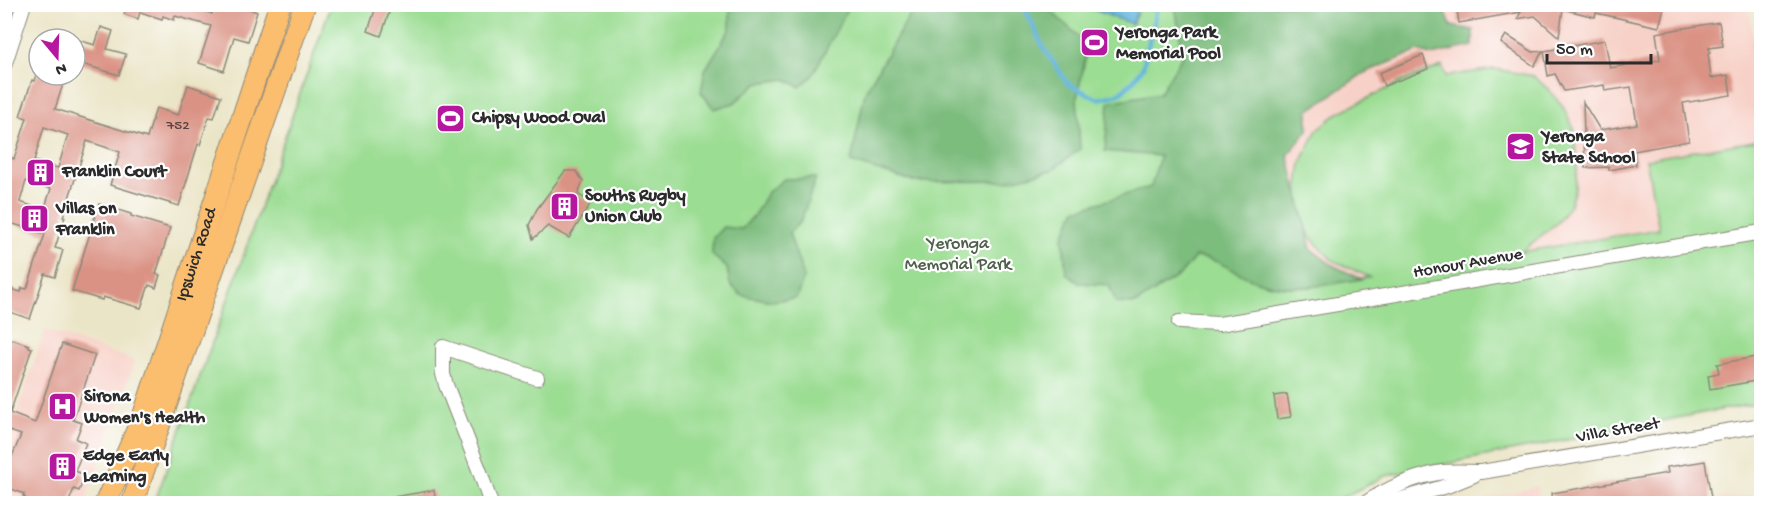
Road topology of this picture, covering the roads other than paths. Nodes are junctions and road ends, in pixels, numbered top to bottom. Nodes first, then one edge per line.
1 (24, 4) edge
2 (280, 4) edge
3 (304, 5) edge
4 (4, 66) edge
5 (1761, 232) edge
6 (1179, 322) dead end
7 (537, 378) dead end
8 (1761, 425) edge
9 (1481, 472) junction
10 (105, 504) edge
11 (132, 504) edge
12 (491, 504) edge
13 (1364, 504) edge
14 (1385, 504) edge

1 - 4 street
2 - 10 highway, Ipswich Road
3 - 11 highway, Ipswich Road
5 - 6 street, Honour Avenue
7 - 12 street
8 - 9 street, Villa Street
9 - 13 street, Villa Street
9 - 14 street, Villa Street

